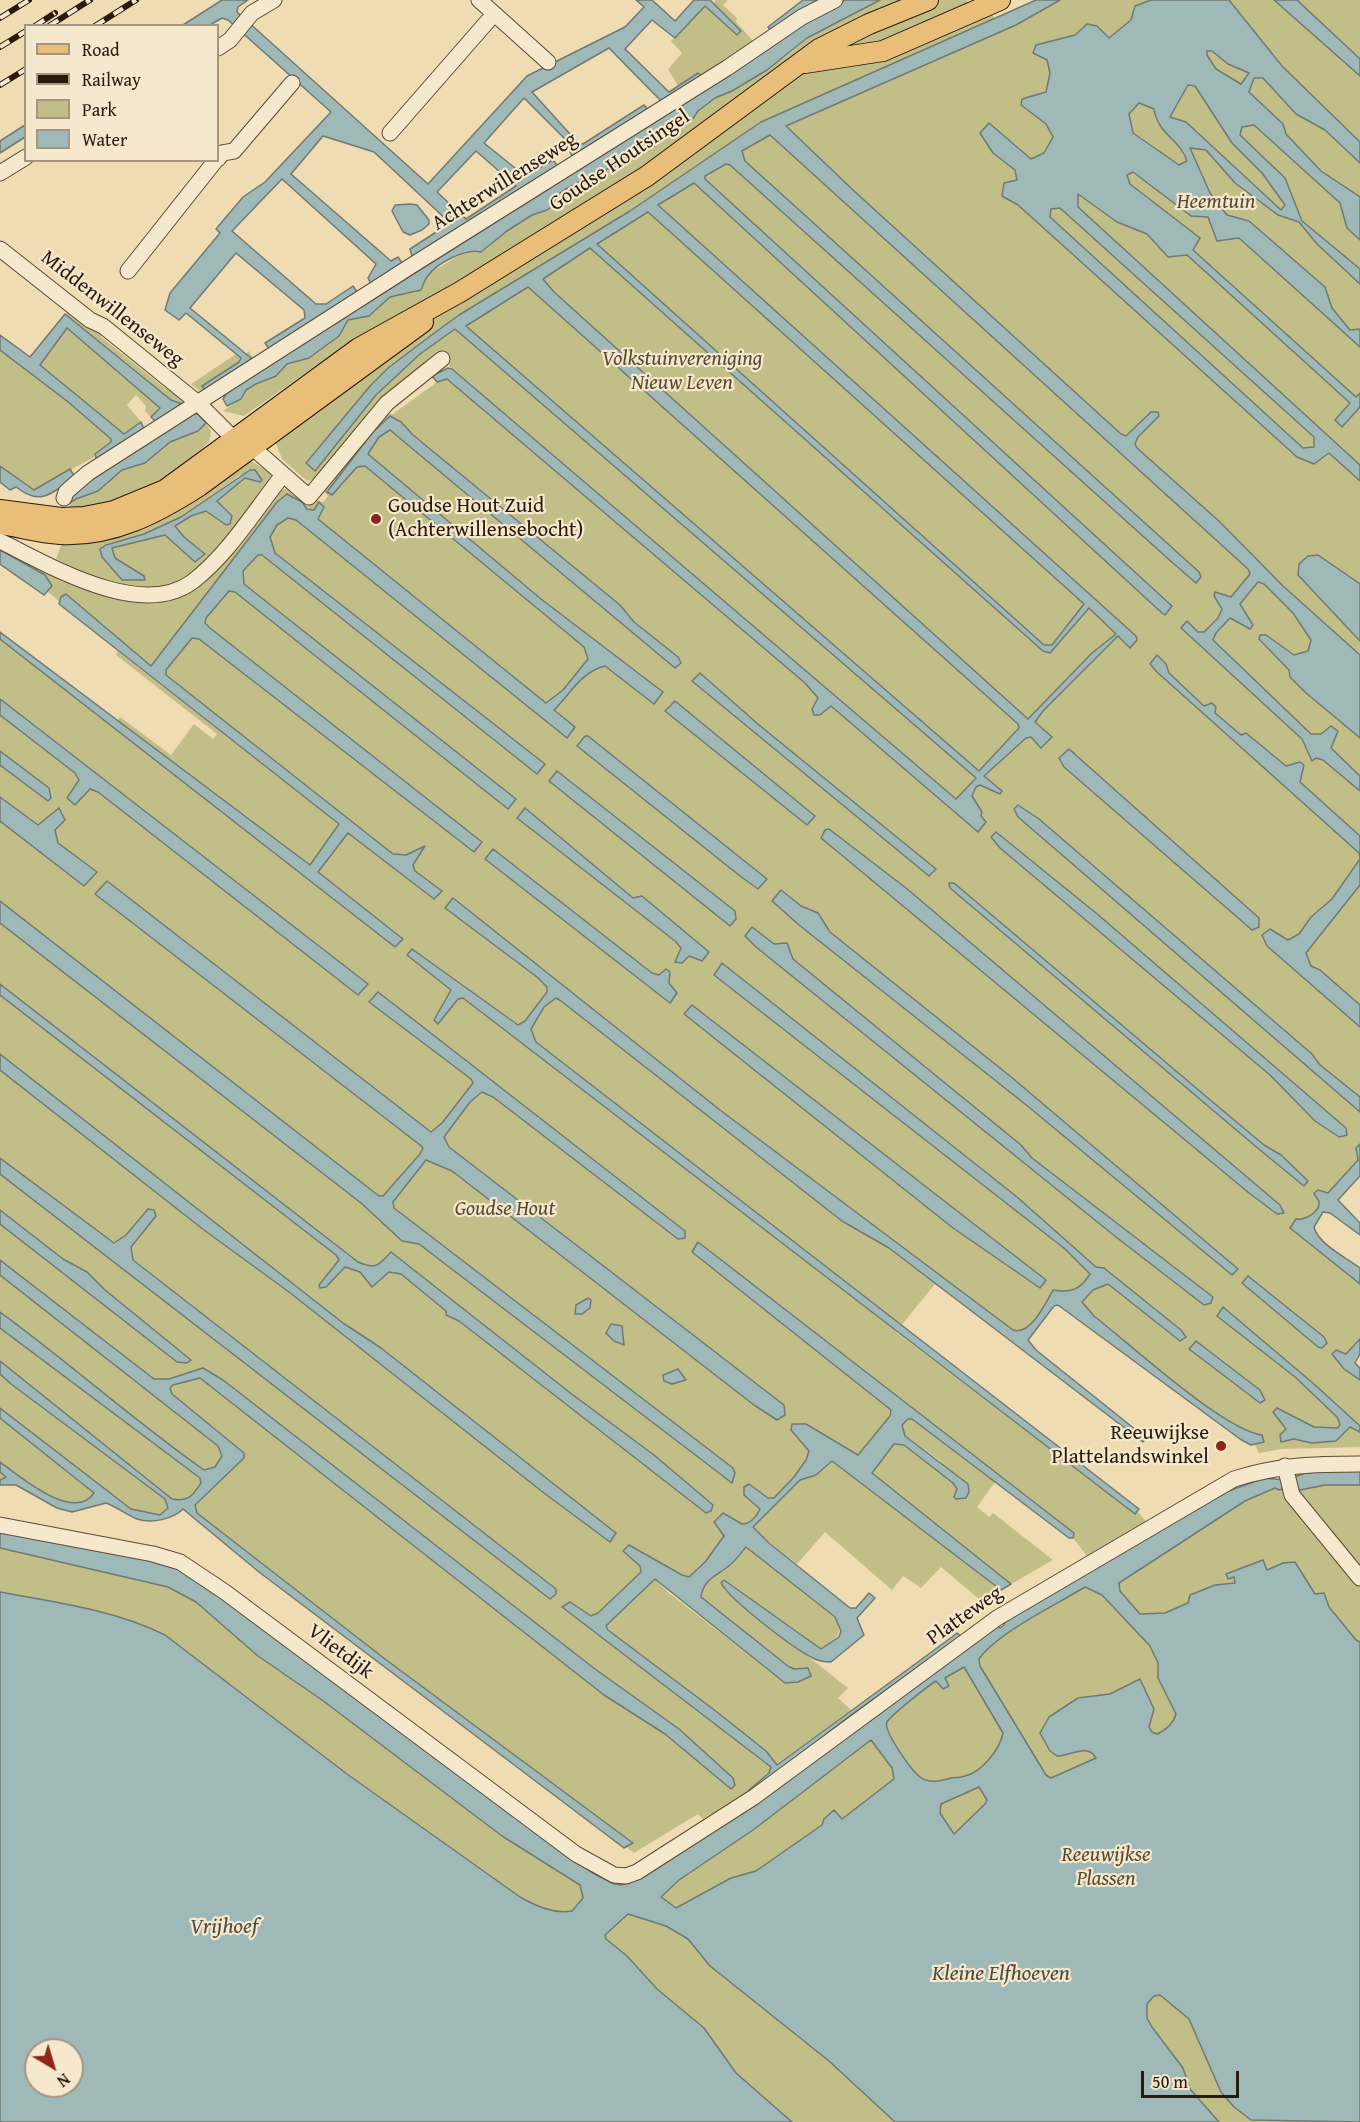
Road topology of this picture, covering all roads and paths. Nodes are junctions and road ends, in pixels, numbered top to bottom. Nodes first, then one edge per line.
1 (274, 0) edge
2 (478, 0) edge
3 (835, 0) edge
4 (928, 0) edge
5 (990, 2) edge
6 (494, 14) junction
7 (224, 44) edge
8 (548, 62) dead end
9 (803, 64) junction
10 (292, 83) dead end
11 (390, 133) dead end
12 (219, 155) edge
13 (24, 158) edge
14 (213, 162) edge
15 (0, 173) edge
16 (0, 249) edge
17 (128, 271) dead end
18 (460, 292) junction
19 (442, 359) dead end
20 (198, 403) junction
21 (234, 439) junction
22 (252, 447) junction
23 (283, 475) junction
24 (64, 498) dead end
25 (0, 510) edge
26 (0, 524) edge
27 (0, 541) edge
28 (1360, 1464) edge
29 (1288, 1477) junction
30 (0, 1525) edge
31 (1360, 1578) edge
32 (626, 1876) joint

1 - 7 street
2 - 6 street
3 - 20 street, Achterwillenseweg
4 - 9 main road, Goudse Houtsingel
5 - 9 main road, Goudse Houtsingel
6 - 8 street
6 - 11 street
9 - 18 main road, Goudse Houtsingel
10 - 12 street
13 - 15 street
14 - 17 street
16 - 20 street, Middenwillenseweg
18 - 21 main road, Goudse Houtsingel
18 - 22 main road, Goudse Houtsingel
19 - 23 street
20 - 21 street
20 - 24 street, Achterwillenseweg
21 - 22 street
21 - 25 main road, Goudse Houtsingel
22 - 23 street
22 - 26 main road, Goudse Houtsingel
23 - 27 street
28 - 29 street, Platteweg
29 - 31 street
29 - 32 street, Platteweg
30 - 32 street, Vlietdijk

